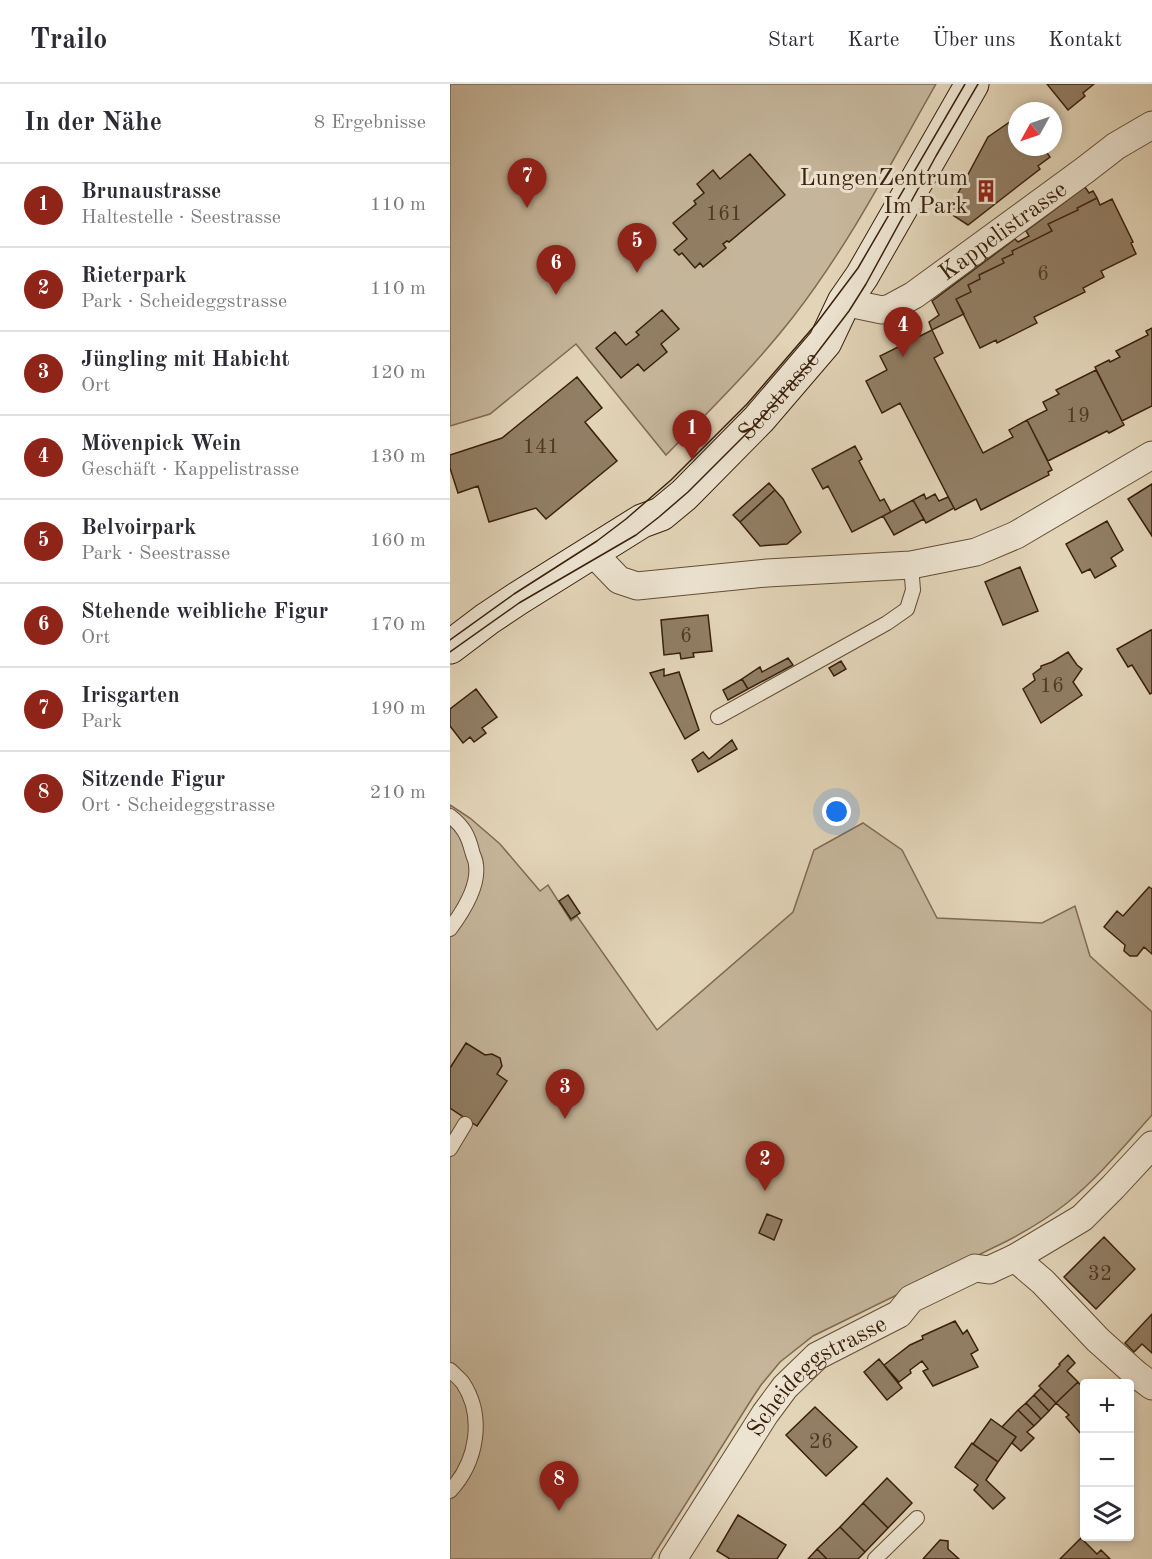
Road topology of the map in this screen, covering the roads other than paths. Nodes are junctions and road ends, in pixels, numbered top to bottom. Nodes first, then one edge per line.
1 (972, 84) edge
2 (1151, 128) edge
3 (844, 303) junction
4 (1152, 455) edge
5 (593, 553) junction
6 (911, 565) junction
7 (450, 647) edge
8 (718, 717) dead end
9 (450, 816) edge
10 (450, 929) edge
11 (465, 1124) dead end
12 (1152, 1145) edge
13 (450, 1149) edge
14 (1015, 1258) junction
15 (450, 1370) edge
16 (1152, 1386) edge
17 (450, 1491) edge
18 (917, 1518) dead end
19 (673, 1559) edge
20 (875, 1559) edge

1 - 3 street, Seestrasse
2 - 3 street, Kappelistrasse
3 - 5 street, Seestrasse
4 - 6 street
5 - 6 street
5 - 7 street, Seestrasse
6 - 8 lane
9 - 10 lane
11 - 13 lane
12 - 14 street, Scheideggstrasse
14 - 16 street
14 - 19 street, Scheideggstrasse
15 - 17 lane
18 - 20 lane

